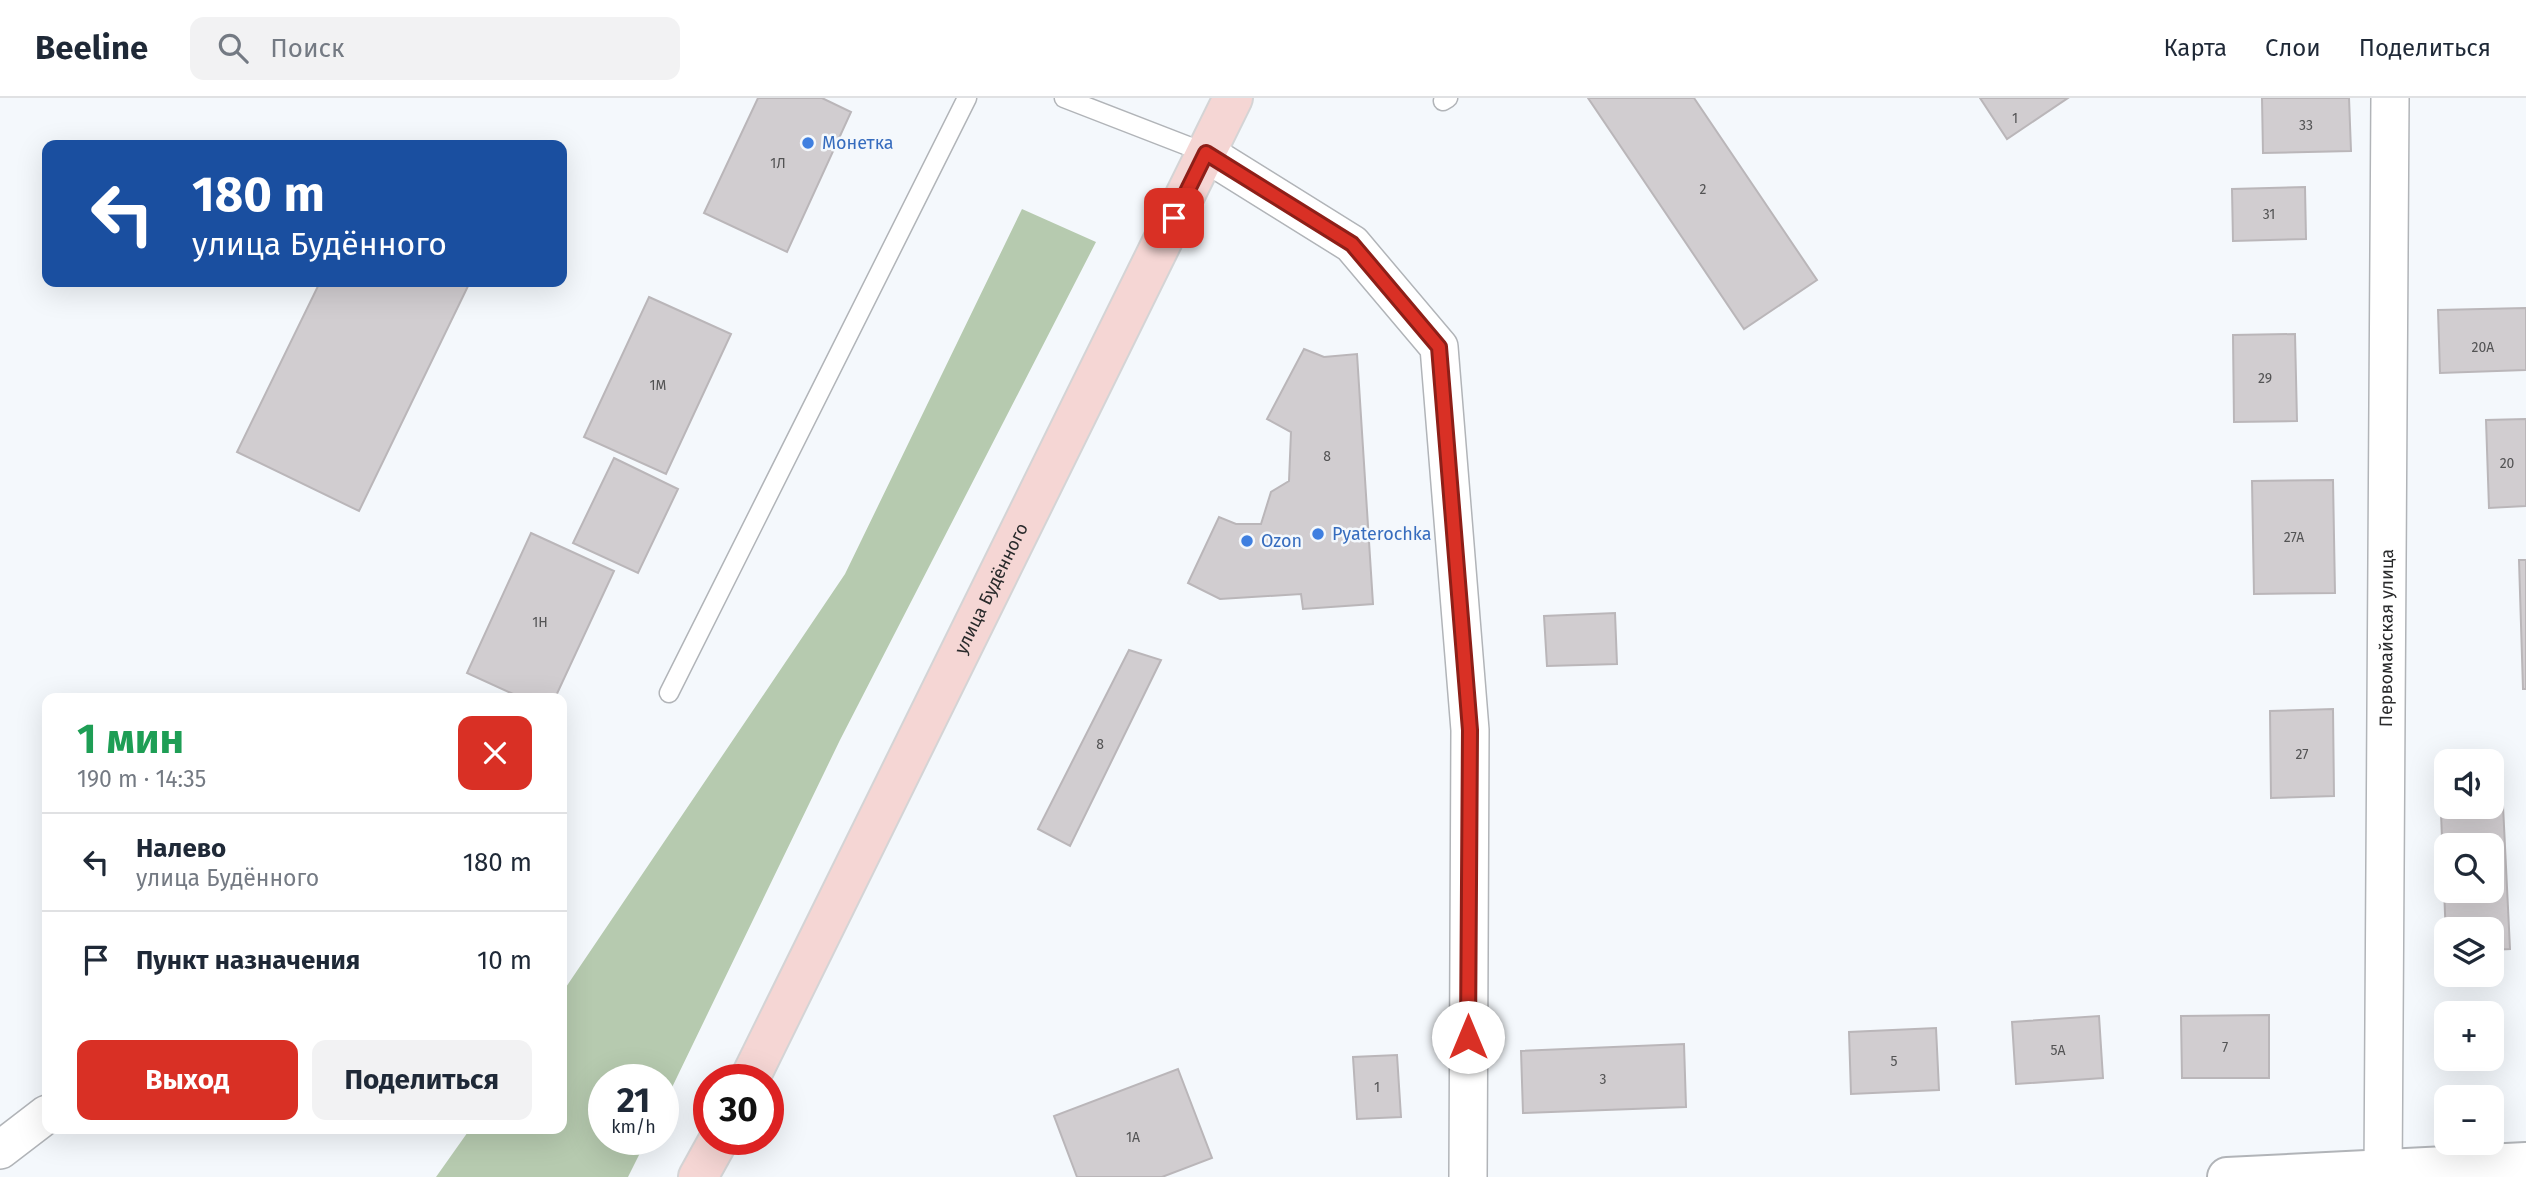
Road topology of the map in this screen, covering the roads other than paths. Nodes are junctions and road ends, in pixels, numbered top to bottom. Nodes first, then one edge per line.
1 (967, 98) edge
2 (1064, 98) edge
3 (1233, 98) edge
4 (2390, 98) edge
5 (1206, 153) junction
6 (669, 693) dead end
7 (757, 1064) edge
8 (42, 1118) edge
9 (0, 1150) edge
10 (710, 1155) edge
11 (2526, 1163) edge
12 (2383, 1173) edge
13 (698, 1177) edge
14 (1468, 1177) edge
15 (2227, 1177) edge

1 - 6 lane
2 - 5 lane
3 - 5 main road, улица Будённого
4 - 12 street, Первомайская улица
5 - 7 main road, улица Будённого
5 - 14 street
8 - 9 street
10 - 13 main road
11 - 12 street
12 - 15 street

